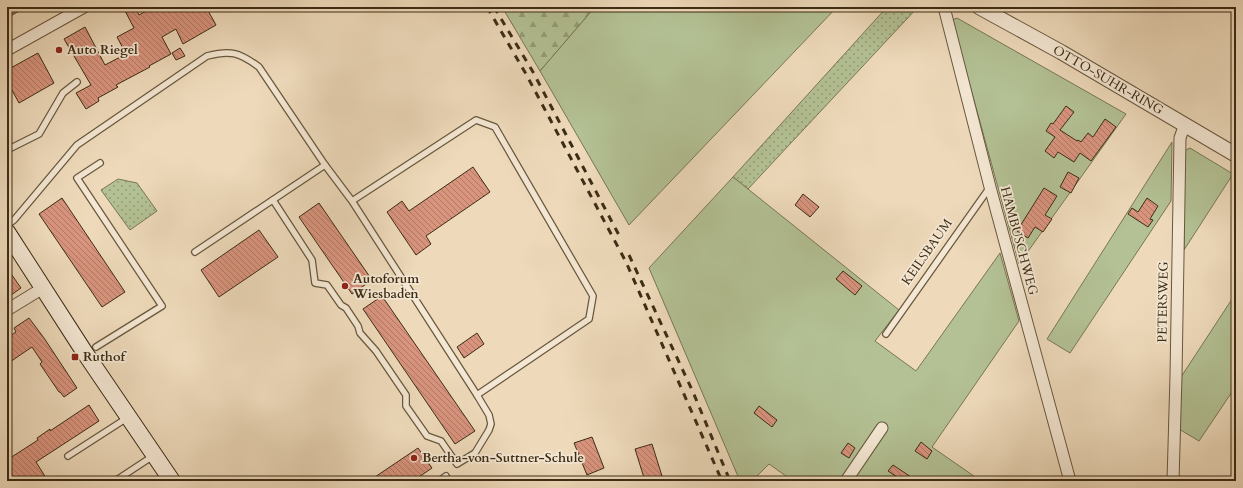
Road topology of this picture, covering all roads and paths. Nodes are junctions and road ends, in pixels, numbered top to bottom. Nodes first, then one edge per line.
1 (84, 7) edge
2 (944, 7) edge
3 (979, 7) edge
4 (7, 50) edge
5 (78, 82) dead end
6 (1185, 124) junction
7 (7, 150) edge
8 (1236, 155) edge
9 (100, 163) dead end
10 (325, 165) junction
11 (990, 187) junction
12 (273, 200) junction
13 (352, 201) junction
14 (7, 225) edge
15 (7, 232) edge
16 (194, 252) dead end
17 (43, 288) junction
18 (7, 310) edge
19 (886, 334) dead end
20 (96, 347) dead end
21 (477, 395) junction
22 (128, 417) junction
23 (882, 428) dead end
24 (68, 456) dead end
25 (155, 456) junction
26 (446, 476) dead end
27 (115, 481) edge
28 (172, 481) edge
29 (439, 481) edge
30 (846, 481) edge
31 (1070, 481) edge
32 (1173, 481) edge

1 - 4 street
2 - 11 street, HAMBUSCHWEG
3 - 6 street, OTTO-SUHR-RING
5 - 7 lane
6 - 8 street, OTTO-SUHR-RING
6 - 32 street, PETERSWEG
9 - 20 lane
10 - 12 lane
10 - 13 lane
10 - 14 lane
11 - 19 lane, KEILSBAUM
11 - 31 street, HAMBUSCHWEG
12 - 16 lane
12 - 21 lane
13 - 21 lane
13 - 21 lane
15 - 17 main road
17 - 18 street
17 - 22 main road
22 - 24 lane
22 - 25 main road
23 - 30 street
25 - 27 lane
25 - 28 main road
26 - 29 lane

